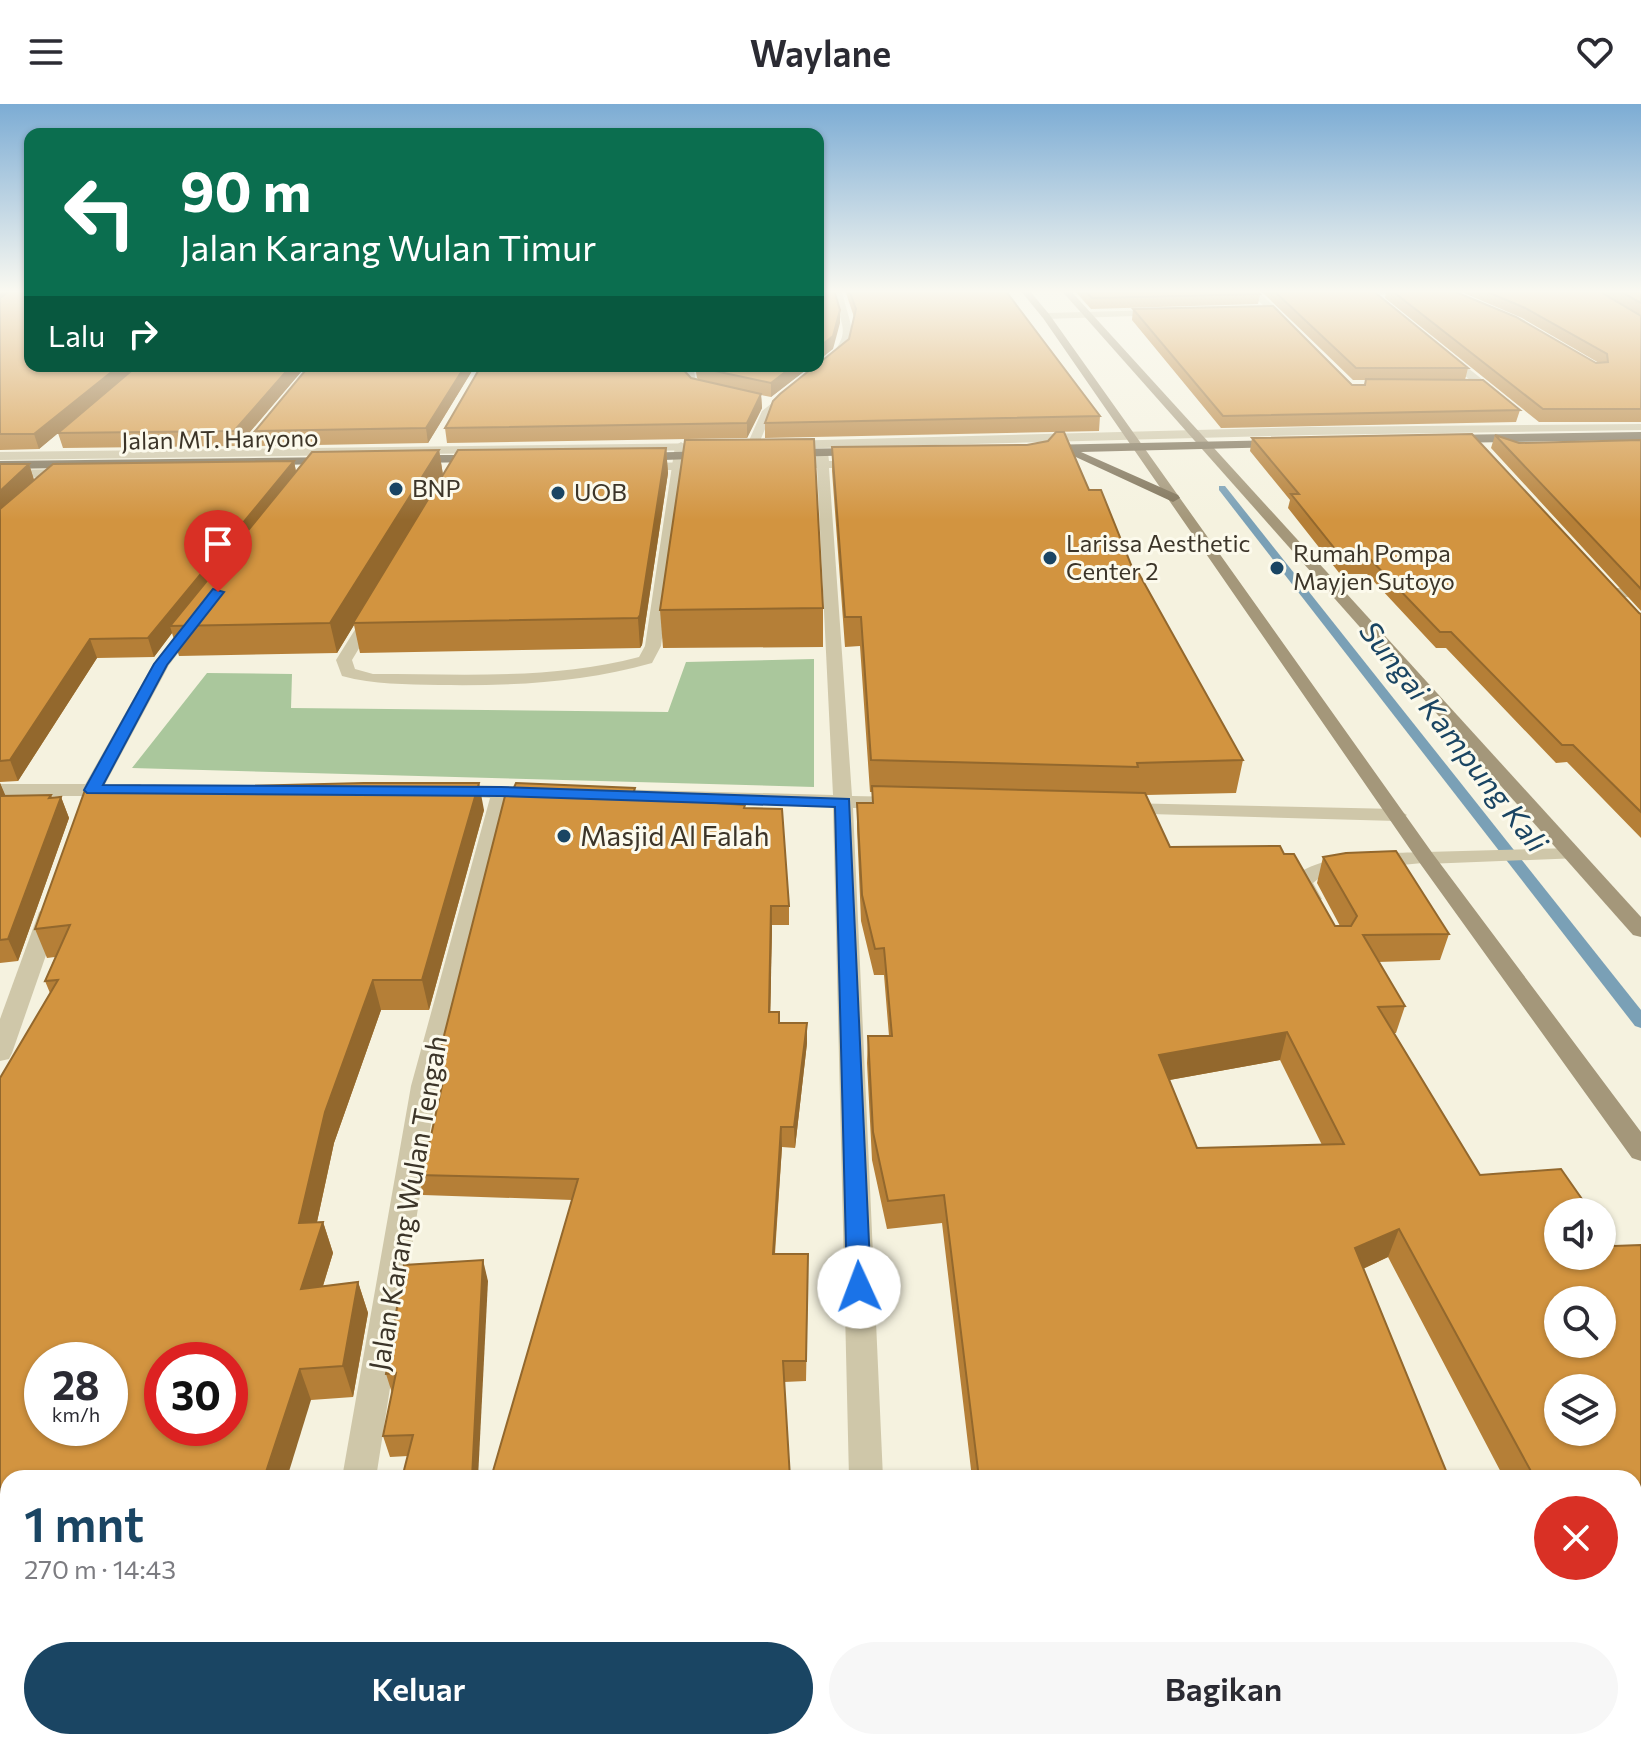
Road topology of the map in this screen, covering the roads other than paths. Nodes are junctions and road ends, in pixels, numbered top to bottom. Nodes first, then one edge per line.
1 (1081, 367) edge
2 (1136, 367) edge
3 (1459, 367) edge
4 (689, 372) edge
5 (800, 385) edge
6 (1468, 386) edge
7 (1483, 386) junction
8 (719, 393) edge
9 (1506, 404) edge
10 (1518, 413) edge
11 (1641, 427) edge
12 (1414, 429) junction
13 (1541, 433) junction
14 (259, 434) edge
15 (1641, 436) edge
16 (1476, 438) junction
17 (1426, 440) junction
18 (1204, 441) junction
19 (1322, 442) junction
20 (1134, 443) junction
21 (56, 446) edge
22 (1641, 446) edge
23 (1057, 448) junction
24 (434, 449) junction
25 (745, 450) junction
26 (502, 454) junction
27 (0, 456) edge
28 (681, 456) junction
29 (1487, 456) edge
30 (239, 457) junction
31 (822, 458) junction
32 (1033, 461) edge
33 (1221, 461) junction
34 (884, 463) edge
35 (458, 464) junction
36 (0, 465) edge
37 (775, 465) edge
38 (139, 467) junction
39 (620, 467) edge
40 (485, 469) edge
41 (46, 470) junction
42 (407, 470) edge
43 (312, 471) junction
44 (344, 471) edge
45 (0, 474) edge
46 (1173, 498) junction
47 (1613, 593) edge
48 (1641, 593) edge
49 (376, 606) edge
50 (199, 616) edge
51 (0, 790) edge
52 (92, 790) junction
53 (155, 790) edge
54 (438, 791) edge
55 (501, 792) junction
56 (563, 793) edge
57 (594, 794) edge
58 (843, 802) junction
59 (922, 804) edge
60 (1096, 808) edge
61 (84, 814) edge
62 (1397, 815) junction
63 (1573, 854) junction
64 (1426, 858) junction
65 (55, 897) edge
66 (1322, 919) edge
67 (1641, 930) edge
68 (0, 1053) edge
69 (1641, 1151) edge
70 (360, 1470) edge
71 (866, 1470) edge

1 - 20 main road
2 - 18 main road
3 - 7 street
4 - 8 street
5 - 25 street
6 - 7 street
7 - 9 street
10 - 13 street
11 - 13 street
12 - 13 street
12 - 17 street
12 - 18 street
13 - 15 main road
13 - 16 main road
14 - 30 street
16 - 17 main road
16 - 22 street
16 - 29 street
17 - 19 main road
18 - 19 main road
18 - 20 main road
18 - 33 main road
19 - 33 main road
20 - 23 main road
20 - 25 street
20 - 46 main road
21 - 41 street
23 - 31 main road
23 - 32 street
23 - 46 main road
24 - 26 street
24 - 30 street
24 - 35 main road, Jalan MT. Haryono
24 - 43 main road, Jalan MT. Haryono
25 - 31 main road
26 - 28 main road, Jalan MT. Haryono
26 - 35 main road, Jalan MT. Haryono
27 - 41 street
28 - 28 street
28 - 39 street
28 - 49 street
30 - 38 main road, Jalan MT. Haryono
30 - 41 street
30 - 43 main road, Jalan MT. Haryono
31 - 34 street
31 - 37 street
31 - 58 street
33 - 63 main road
35 - 40 street
35 - 42 street
36 - 41 main road
38 - 41 street
38 - 43 street
41 - 45 street
43 - 44 street
46 - 62 main road
47 - 48 street
50 - 52 street
51 - 52 street
52 - 53 street
52 - 61 street
54 - 55 street
55 - 56 street
55 - 70 street, Jalan Karang Wulan Tengah
57 - 58 street
58 - 59 street
58 - 71 street
60 - 62 street
62 - 64 main road
63 - 64 street
63 - 67 main road
64 - 66 street
64 - 69 main road
65 - 68 street

